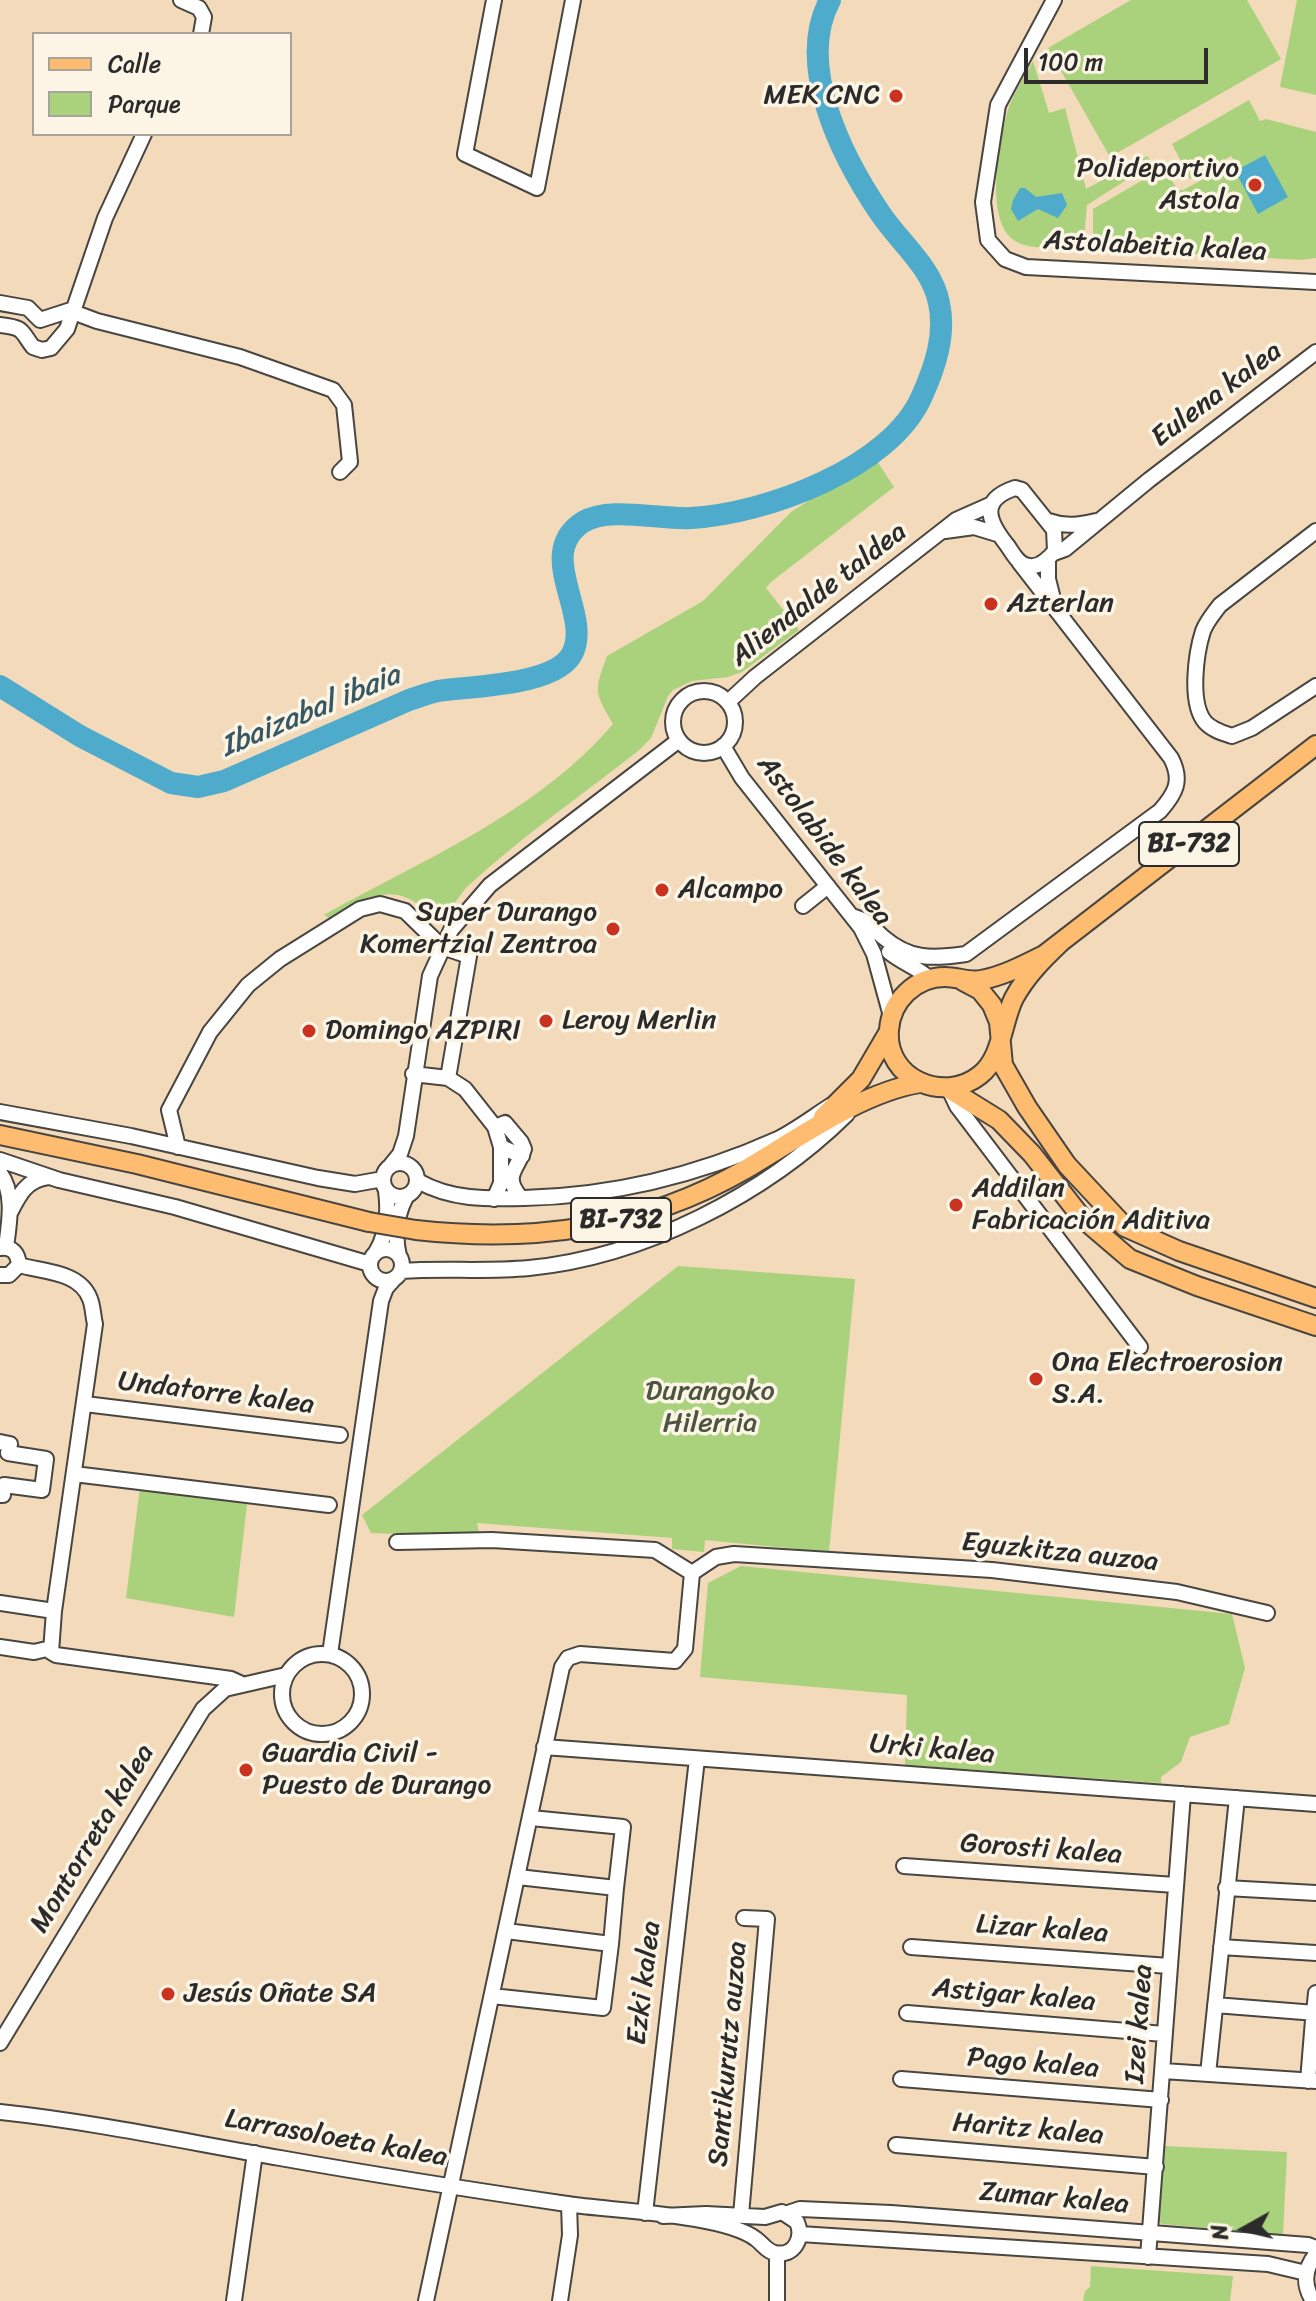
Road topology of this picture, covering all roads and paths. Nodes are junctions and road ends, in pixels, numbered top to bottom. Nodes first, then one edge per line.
1 (181, 0) edge
2 (494, 0) edge
3 (573, 0) edge
4 (1054, 0) edge
5 (201, 32) edge
6 (143, 136) edge
7 (1316, 274) edge
8 (1297, 280) junction
9 (1316, 282) edge
10 (0, 303) edge
11 (74, 310) junction
12 (40, 320) junction
13 (0, 325) edge
14 (27, 334) junction
15 (57, 341) junction
16 (1316, 352) edge
17 (340, 472) dead end
18 (992, 504) junction
19 (1100, 520) junction
20 (1049, 521) junction
21 (944, 531) junction
22 (1316, 531) edge
23 (997, 534) junction
24 (1051, 556) junction
25 (1019, 562) junction
26 (1055, 608) junction
27 (1316, 686) edge
28 (728, 702) junction
29 (679, 740) junction
30 (1316, 745) edge
31 (723, 746) junction
32 (828, 886) junction
33 (803, 906) dead end
34 (857, 922) junction
35 (1061, 942) junction
36 (442, 947) junction
37 (930, 979) junction
38 (963, 981) junction
39 (890, 1024) junction
40 (999, 1041) junction
41 (413, 1074) junction
42 (448, 1078) junction
43 (920, 1083) junction
44 (949, 1089) junction
45 (846, 1105) junction
46 (0, 1112) edge
47 (495, 1127) junction
48 (0, 1135) edge
49 (406, 1136) junction
50 (178, 1147) junction
51 (501, 1147) junction
52 (522, 1156) junction
53 (0, 1160) edge
54 (391, 1165) junction
55 (0, 1173) edge
56 (416, 1176) junction
57 (48, 1177) junction
58 (385, 1185) junction
59 (406, 1197) junction
60 (521, 1198) junction
61 (494, 1199) junction
62 (10, 1214) junction
63 (3, 1248) edge
64 (373, 1264) junction
65 (19, 1265) junction
66 (398, 1269) junction
67 (1, 1278) edge
68 (1316, 1298) edge
69 (378, 1320) junction
70 (1316, 1326) edge
71 (1140, 1347) dead end
72 (85, 1404) junction
73 (340, 1435) dead end
74 (0, 1442) edge
75 (74, 1474) junction
76 (0, 1495) edge
77 (329, 1505) dead end
78 (397, 1542) dead end
79 (692, 1573) junction
80 (0, 1603) edge
81 (54, 1611) junction
82 (1267, 1613) dead end
83 (51, 1646) junction
84 (0, 1647) edge
85 (330, 1654) junction
86 (286, 1675) junction
87 (246, 1684) junction
88 (282, 1698) junction
89 (544, 1747) junction
90 (697, 1759) junction
91 (1183, 1794) junction
92 (1237, 1798) junction
93 (1316, 1804) edge
94 (531, 1818) junction
95 (904, 1866) dead end
96 (518, 1877) junction
97 (1175, 1885) junction
98 (616, 1888) junction
99 (1226, 1888) junction
100 (1316, 1893) edge
101 (744, 1918) dead end
102 (506, 1931) junction
103 (611, 1944) junction
104 (911, 1947) dead end
105 (1221, 1947) junction
106 (1316, 1953) edge
107 (1169, 1966) junction
108 (1316, 1993) edge
109 (492, 1996) junction
110 (1215, 2005) junction
111 (907, 2013) dead end
112 (1315, 2015) edge
113 (1164, 2034) junction
114 (0, 2043) edge
115 (1163, 2071) junction
116 (1208, 2074) junction
117 (901, 2079) dead end
118 (1312, 2081) edge
119 (1161, 2100) junction
120 (0, 2112) edge
121 (896, 2145) dead end
122 (255, 2153) junction
123 (1156, 2167) junction
124 (451, 2185) junction
125 (569, 2204) junction
126 (645, 2213) junction
127 (788, 2213) junction
128 (741, 2215) junction
129 (663, 2216) junction
130 (765, 2217) junction
131 (1151, 2233) junction
132 (800, 2234) junction
133 (760, 2241) junction
134 (1316, 2251) edge
135 (777, 2254) junction
136 (1148, 2257) junction
137 (1306, 2273) junction
138 (1311, 2299) edge
139 (234, 2301) edge
140 (426, 2301) edge
141 (560, 2301) edge
142 (777, 2301) edge

1 - 5 street
2 - 3 street
4 - 8 street, Astolabeitia kalea
6 - 11 street
7 - 8 street, Astolabeitia kalea
8 - 9 street, Astolabeitia kalea
10 - 12 street
11 - 12 street
11 - 15 street
11 - 17 street
12 - 14 street
12 - 15 street
13 - 14 street
14 - 15 street
16 - 19 street, Eulena kalea
18 - 20 street, Aliendalde taldea
18 - 21 street, Aliendalde taldea
18 - 23 street
19 - 20 street
19 - 24 street
20 - 24 street
21 - 23 street, Aliendalde taldea
21 - 28 street, Aliendalde taldea
22 - 27 street
23 - 25 street
24 - 25 street
24 - 26 street
25 - 26 street
26 - 34 street
28 - 29 street
28 - 31 street, Astolabide kalea
29 - 31 street, Astolabide kalea
29 - 36 street
30 - 35 main road, BI-732
31 - 32 street, Astolabide kalea
32 - 33 street
32 - 34 street, Astolabide kalea
34 - 37 street
34 - 39 street, Astolabide kalea
35 - 38 main road, BI-732
35 - 40 main road, BI-732
36 - 41 street
36 - 42 street
36 - 50 street
37 - 38 main road, BI-732
37 - 39 main road, BI-732
38 - 40 main road
39 - 43 main road
39 - 45 main road, BI-732
40 - 44 main road, BI-732
40 - 68 main road
41 - 42 street
41 - 49 street
42 - 47 street
43 - 44 main road, BI-732
43 - 45 main road, BI-732
44 - 70 main road
44 - 71 street
45 - 48 main road, BI-732, bridge
45 - 60 street
45 - 66 street
46 - 50 street
47 - 51 street
47 - 52 street
49 - 54 street
49 - 56 street
50 - 58 street
51 - 52 street
51 - 61 street
52 - 60 street
53 - 57 street
54 - 56 street
54 - 58 street
55 - 62 street
56 - 59 street
56 - 61 street
57 - 62 street
57 - 64 street
58 - 59 street
58 - 64 street
59 - 66 street
60 - 61 street
62 - 63 street
63 - 65 street
64 - 66 street
64 - 66 street
64 - 69 street
65 - 67 street
65 - 72 street, Undatorre kalea
66 - 69 street
69 - 85 street
72 - 73 street, Undatorre kalea
72 - 75 street, Undatorre kalea
74 - 76 street
75 - 77 street
75 - 81 street, Undatorre kalea
78 - 79 street
79 - 82 street, Eguzkitza auzoa
79 - 89 street
80 - 81 street
81 - 83 street, Undatorre kalea
83 - 84 street
83 - 87 street
85 - 86 street
85 - 88 street
86 - 87 street, Montorreta kalea
86 - 88 street
87 - 88 street
87 - 114 street, Montorreta kalea
89 - 90 street, Urki kalea
89 - 94 street
90 - 91 street, Urki kalea
90 - 126 street, Ezki kalea
91 - 92 street, Urki kalea
91 - 97 street, Izei kalea
92 - 93 street, Urki kalea
92 - 99 street
94 - 96 street
94 - 98 street
95 - 97 street, Gorosti kalea
96 - 98 street
96 - 102 street
97 - 107 street, Izei kalea
98 - 103 street
99 - 100 street
99 - 105 street
101 - 128 street, Santikurutz auzoa
102 - 103 street
102 - 109 street
103 - 109 street
104 - 107 street, Lizar kalea
105 - 106 street
105 - 110 street
107 - 113 street, Izei kalea
108 - 112 street
109 - 124 street
110 - 112 street
110 - 116 street
111 - 113 street, Astigar kalea
112 - 118 street
113 - 115 street, Izei kalea
115 - 116 street
115 - 119 street, Izei kalea
116 - 118 street
117 - 119 street, Pago kalea
119 - 123 street, Izei kalea
120 - 122 street, Larrasoloeta kalea
121 - 123 street, Haritz kalea
122 - 124 street, Larrasoloeta kalea
122 - 139 street
123 - 131 street, Izei kalea
124 - 125 street, Larrasoloeta kalea
124 - 140 street
125 - 126 street, Larrasoloeta kalea
125 - 141 street
126 - 129 street, Larrasoloeta kalea
127 - 130 street
127 - 131 street, Zumar kalea
127 - 132 street
128 - 129 street
128 - 130 street
129 - 133 street
130 - 133 street
131 - 134 street, Zumar kalea
131 - 136 street, Izei kalea
132 - 135 street
132 - 136 street
133 - 135 street
134 - 137 street
135 - 142 street
136 - 137 street
137 - 138 street

